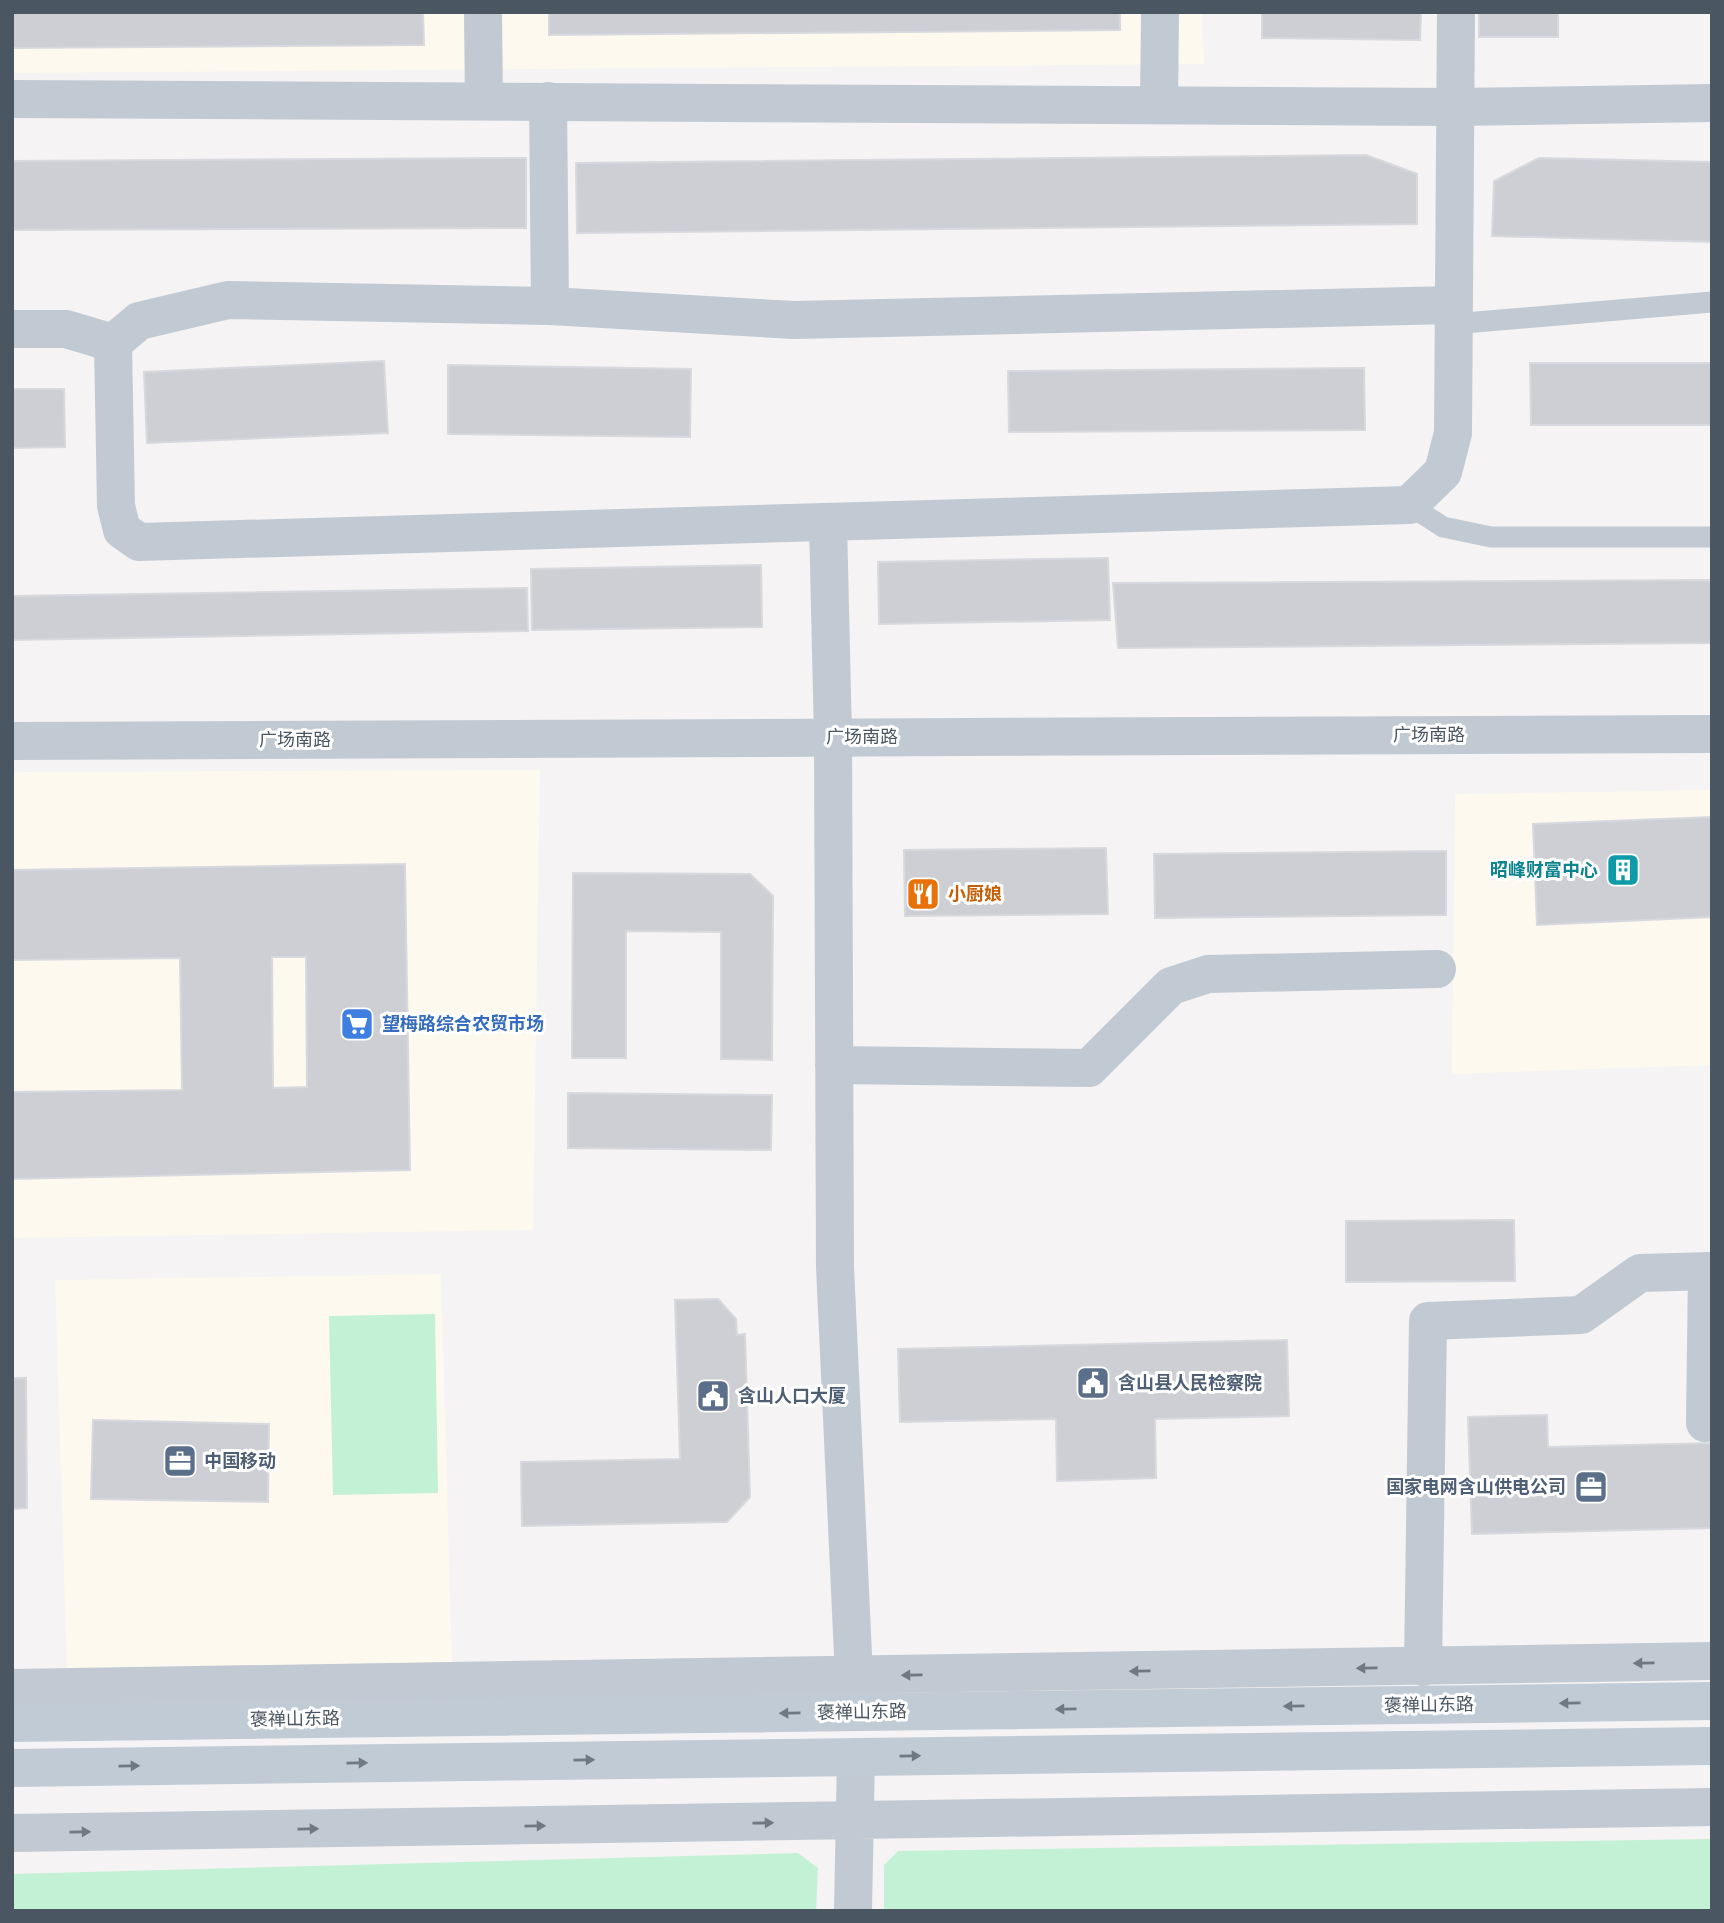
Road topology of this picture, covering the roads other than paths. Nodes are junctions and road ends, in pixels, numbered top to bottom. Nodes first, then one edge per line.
1 (483, 12) edge
2 (1160, 12) edge
3 (1456, 12) edge
4 (12, 99) edge
5 (484, 101) junction
6 (548, 101) junction
7 (1712, 103) edge
8 (1159, 105) junction
9 (1454, 107) junction
10 (1712, 302) edge
11 (550, 306) junction
12 (1453, 315) junction
13 (12, 329) edge
14 (113, 343) junction
15 (1409, 505) junction
16 (828, 522) junction
17 (1712, 537) edge
18 (1712, 734) edge
19 (833, 737) junction
20 (12, 741) edge
21 (1437, 969) dead end
22 (834, 1065) junction
23 (1709, 1271) edge
24 (1705, 1423) dead end
25 (1712, 1661) edge
26 (1423, 1667) junction
27 (854, 1676) junction
28 (12, 1688) edge
29 (1712, 1701) edge
30 (12, 1723) edge
31 (1712, 1746) edge
32 (856, 1757) junction
33 (12, 1768) edge
34 (1712, 1807) edge
35 (855, 1821) junction
36 (12, 1833) edge
37 (853, 1911) edge

1 - 5 street
2 - 8 street
3 - 9 street
4 - 5 street
5 - 6 street
6 - 8 street
6 - 11 street
7 - 9 street
8 - 9 street
9 - 12 street
10 - 12 lane
11 - 12 street
11 - 14 street
12 - 15 street
13 - 14 street
14 - 16 street
15 - 16 street
15 - 17 lane
16 - 19 street
18 - 19 street, 广场南路
19 - 20 street, 广场南路
19 - 22 street
21 - 22 street
22 - 27 street
23 - 24 street
23 - 26 street
25 -> 26 street
26 -> 27 street
27 - 28 street
29 -> 30 main road, 褒禅山东路
32 -> 31 main road
33 -> 32 main road
32 - 35 street
34 - 35 street
36 -> 35 street
35 - 37 street

